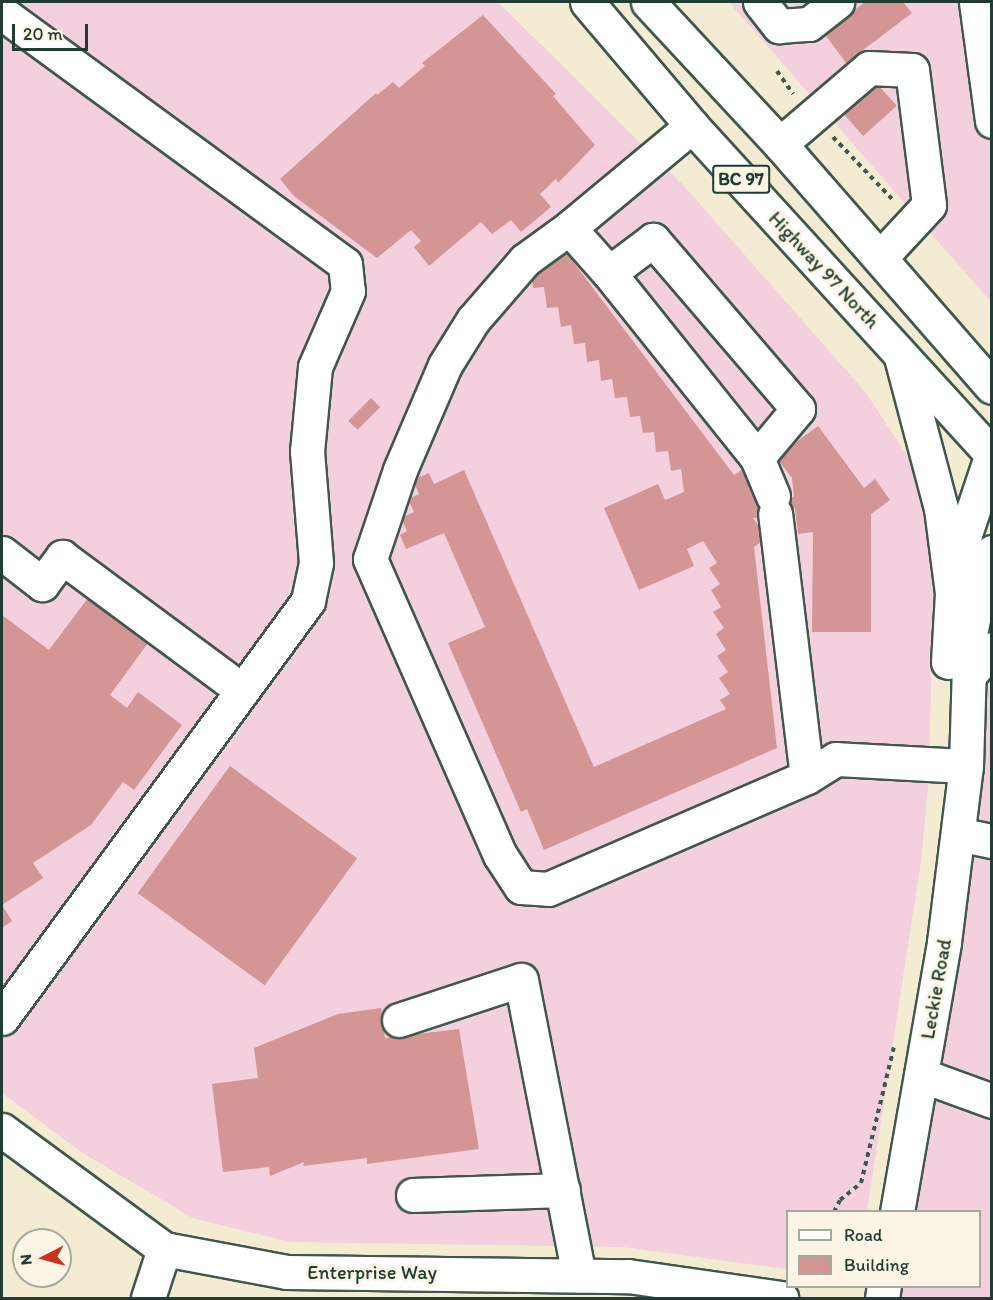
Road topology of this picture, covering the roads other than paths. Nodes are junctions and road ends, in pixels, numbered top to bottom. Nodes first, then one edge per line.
1 (587, 2) edge
2 (648, 2) edge
3 (760, 2) edge
4 (837, 2) edge
5 (976, 2) edge
6 (2, 13) edge
7 (992, 121) edge
8 (692, 126) junction
9 (780, 144) junction
10 (569, 228) junction
11 (880, 258) junction
12 (609, 273) junction
13 (943, 331) junction
14 (900, 352) junction
15 (992, 352) edge
16 (992, 387) edge
17 (991, 455) edge
18 (757, 458) junction
19 (992, 552) edge
20 (2, 553) edge
21 (952, 593) junction
22 (992, 649) edge
23 (970, 674) junction
24 (242, 690) junction
25 (966, 766) junction
26 (807, 777) junction
27 (958, 834) junction
28 (992, 841) edge
29 (2, 1018) edge
30 (399, 1020) dead end
31 (921, 1075) junction
32 (992, 1101) edge
33 (2, 1130) edge
34 (563, 1190) junction
35 (413, 1195) dead end
36 (897, 1210) edge
37 (164, 1249) junction
38 (579, 1275) junction
39 (148, 1299) edge
40 (781, 1299) edge

1 - 8 main road, Highway 97 North / BC 97
2 - 9 main road, BC 97
3 - 4 main road
5 - 7 main road
6 - 24 main road
8 - 10 main road
8 - 14 main road, Highway 97 North / BC 97
9 - 11 main road, BC 97
9 - 11 main road
10 - 12 main road
10 - 26 main road
11 - 13 main road, BC 97
12 - 18 main road
12 - 18 main road
13 - 15 main road
13 - 16 main road, BC 97
14 - 17 main road, Highway 97 North / BC 97
14 - 21 main road
17 - 21 main road, Leckie Road
18 - 26 main road
19 - 23 main road, Leckie Road
20 - 24 main road
21 - 25 main road, Leckie Road
22 - 23 main road
23 - 25 main road, Leckie Road
24 - 29 main road
25 - 26 main road
25 - 27 main road, Leckie Road
27 - 28 main road
27 - 31 main road, Leckie Road
30 - 34 main road
31 - 32 main road
31 - 36 main road, Leckie Road
33 - 37 main road, Enterprise Way
34 - 35 main road
34 - 38 main road
37 - 38 main road, Enterprise Way
37 - 39 main road
38 - 40 main road, Enterprise Way

